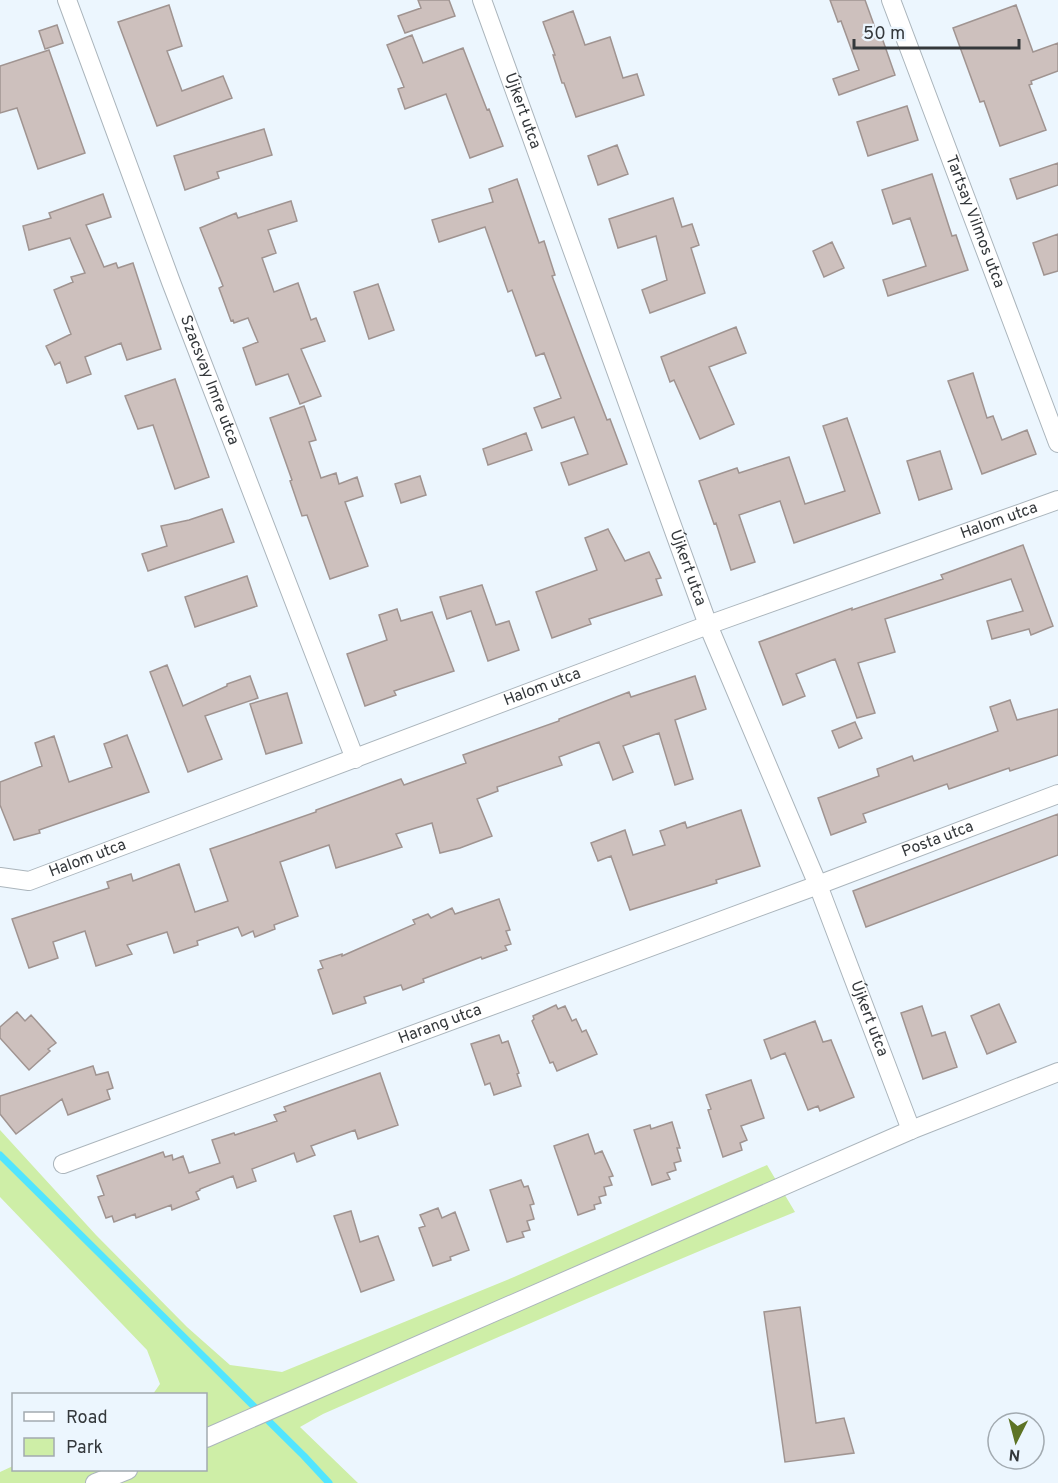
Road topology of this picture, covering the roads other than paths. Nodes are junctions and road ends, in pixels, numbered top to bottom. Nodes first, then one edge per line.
1 (67, 0) edge
2 (482, 0) edge
3 (891, 0) edge
4 (1058, 443) edge
5 (1058, 501) edge
6 (708, 625) junction
7 (355, 759) junction
8 (1058, 794) edge
9 (0, 877) edge
10 (818, 885) junction
11 (1058, 1072) edge
12 (911, 1130) junction
13 (63, 1164) dead end
14 (207, 1438) edge
15 (125, 1471) edge
16 (95, 1483) edge

1 - 7 street, Szacsvay Imre utca
2 - 6 street, Újkert utca
3 - 4 street, Tartsay Vilmos utca
5 - 6 street, Halom utca
6 - 7 street, Halom utca
6 - 10 street, Újkert utca
7 - 9 street, Halom utca
8 - 10 street, Posta utca
10 - 12 street, Újkert utca
10 - 13 street, Harang utca
11 - 12 street
12 - 14 street
15 - 16 street

